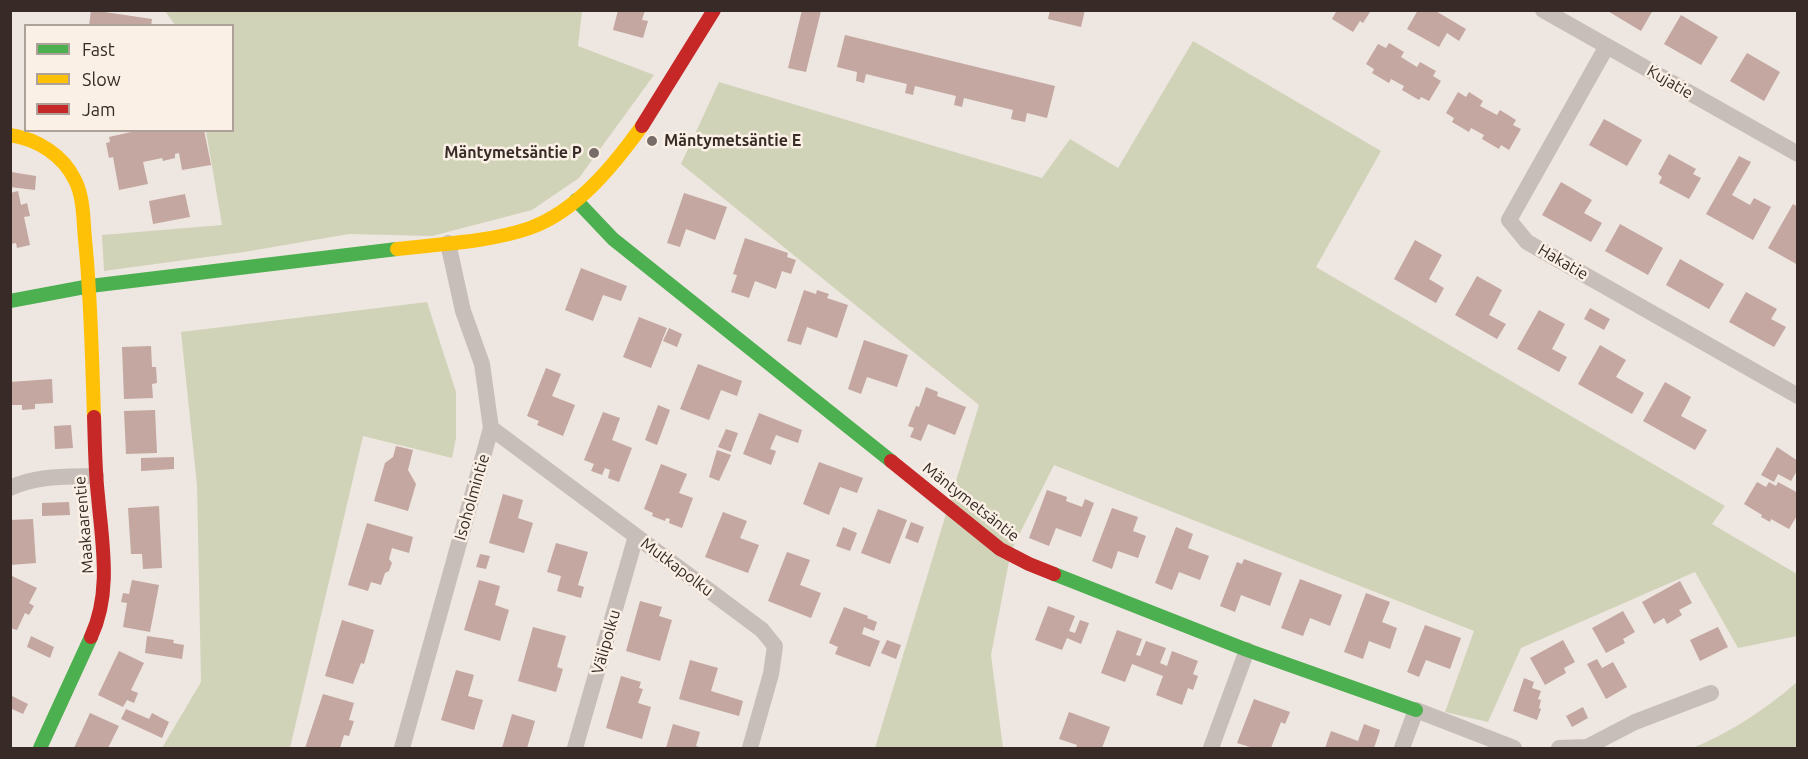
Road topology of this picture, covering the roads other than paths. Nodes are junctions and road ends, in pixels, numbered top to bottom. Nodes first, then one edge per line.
1 (714, 10) edge
2 (1543, 10) edge
3 (1607, 46) junction
4 (10, 135) edge
5 (1797, 154) edge
6 (576, 200) junction
7 (448, 243) junction
8 (90, 286) junction
9 (10, 301) edge
10 (1797, 396) edge
11 (491, 428) junction
12 (96, 476) junction
13 (10, 488) edge
14 (636, 536) junction
15 (1247, 650) junction
16 (1712, 693) dead end
17 (1416, 710) junction
18 (40, 748) edge
19 (402, 748) edge
20 (575, 748) edge
21 (750, 748) edge
22 (1211, 748) edge
23 (1402, 748) edge
24 (1514, 748) edge
25 (1559, 748) edge

1 - 6 street
2 - 3 street, Kujatie
3 - 5 street, Kujatie
3 - 10 street, Hakatie
4 - 8 street, Maakaarentie
6 - 7 street
6 - 15 street, Mäntymetsäntie
7 - 8 street
7 - 11 street, Isoholmintie
8 - 9 street
8 - 12 street, Maakaarentie
11 - 14 street, Mutkapolku
11 - 19 street, Isoholmintie
12 - 13 street
12 - 18 street, Maakaarentie
14 - 20 street, Välipolku
14 - 21 street, Mutkapolku
15 - 17 street, Mäntymetsäntie
15 - 22 street
16 - 25 street
17 - 23 street
17 - 24 street

